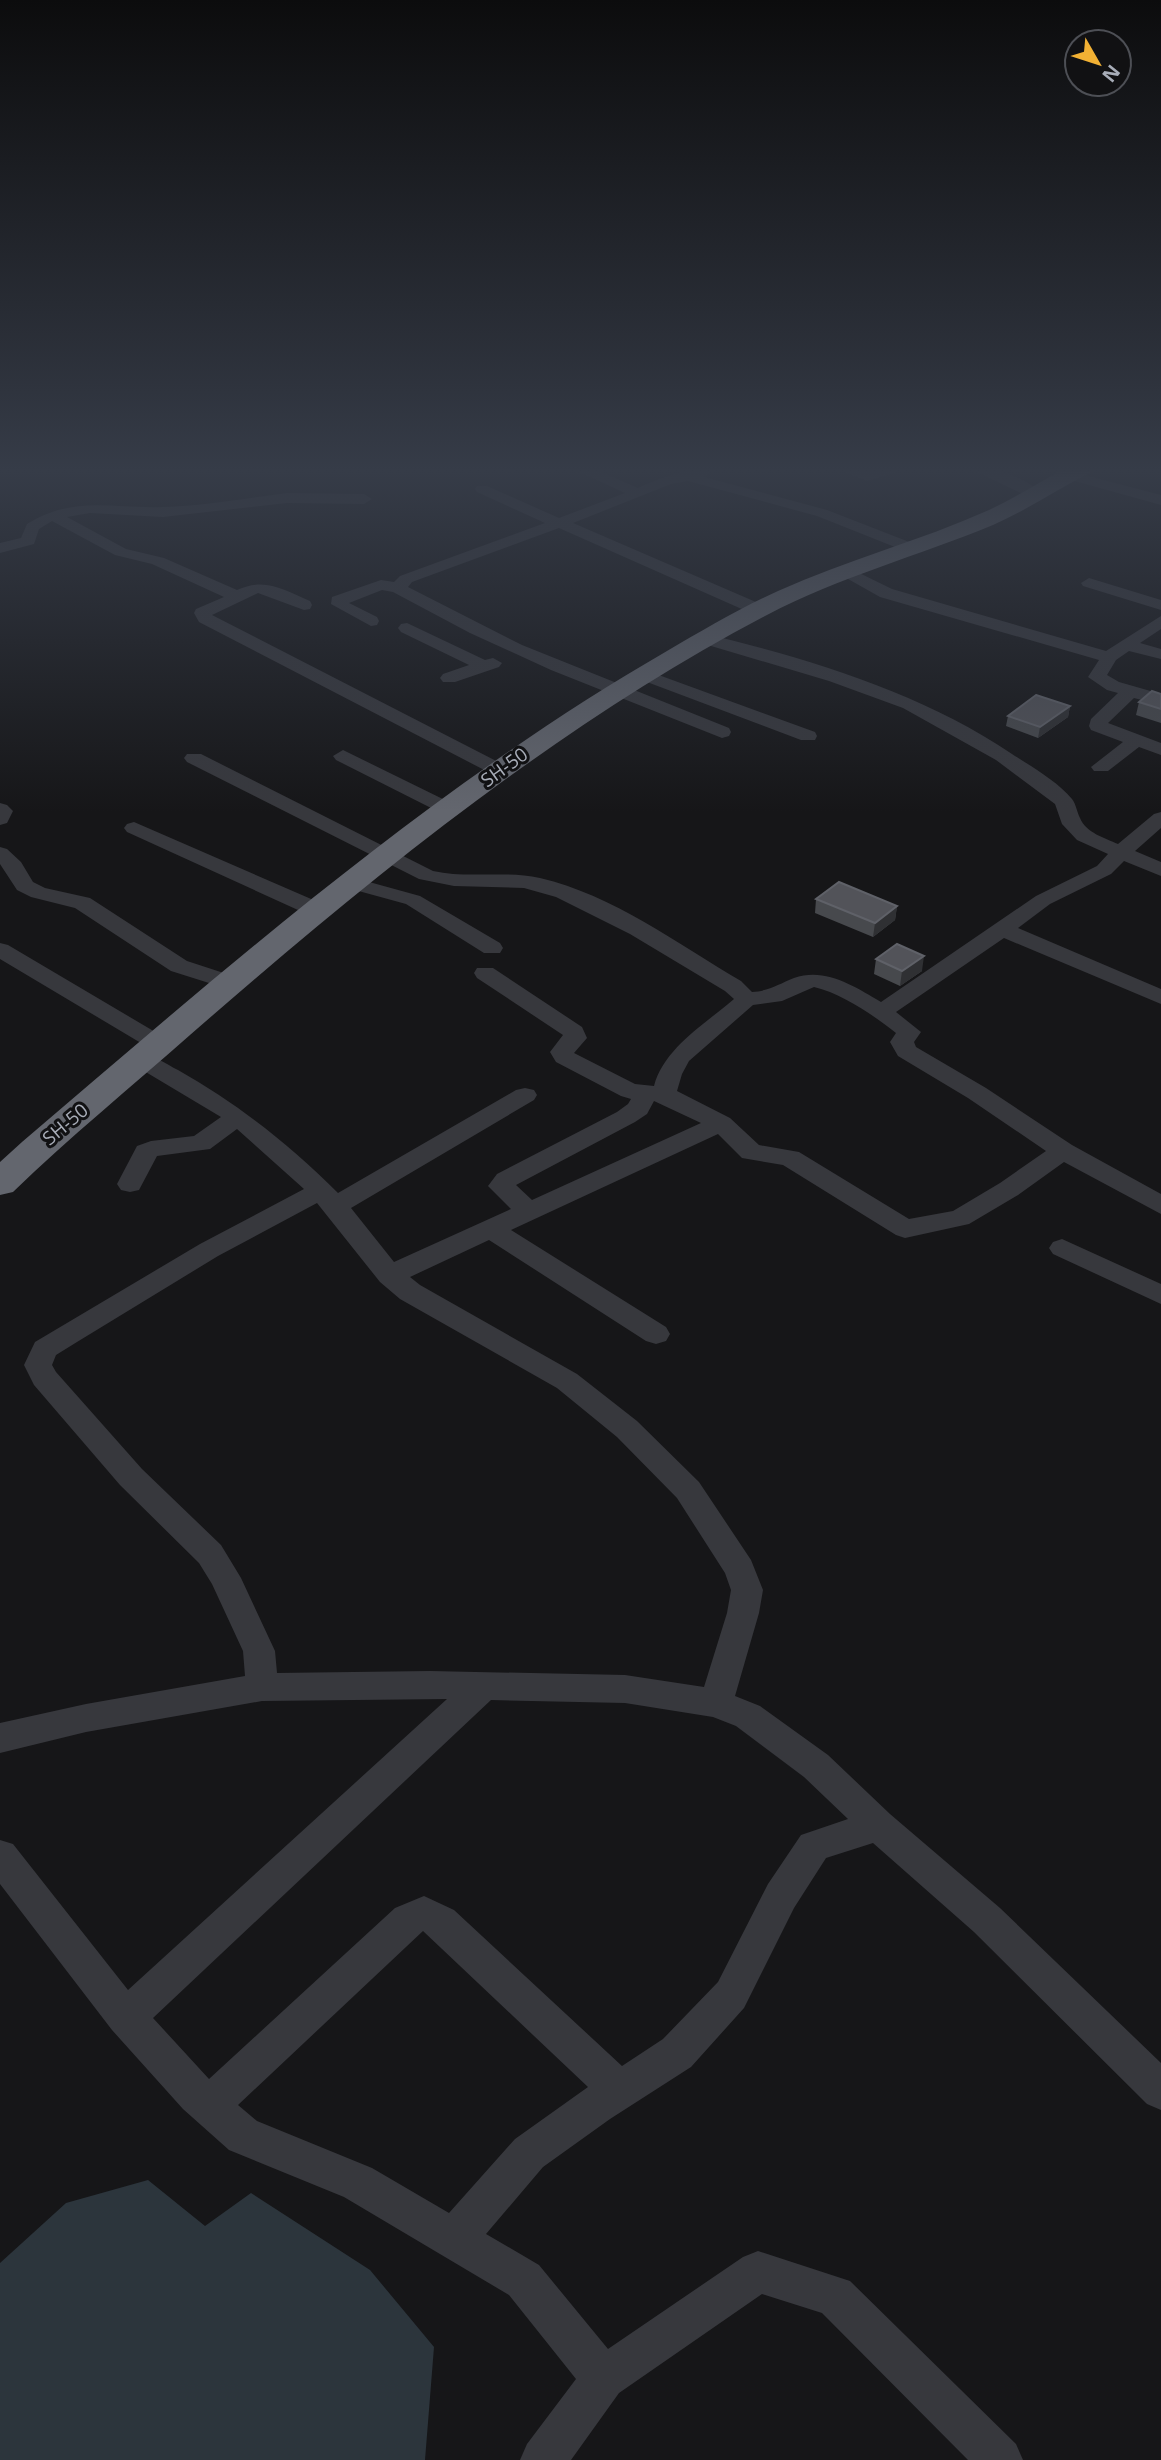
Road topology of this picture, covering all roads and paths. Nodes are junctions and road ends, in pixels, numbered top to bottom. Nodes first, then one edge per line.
1 (200, 582) edge
2 (404, 582) edge
3 (694, 582) edge
4 (818, 582) edge
5 (865, 582) edge
6 (1089, 583) dead end
7 (398, 588) junction
8 (236, 596) junction
9 (304, 605) dead end
10 (1161, 605) edge
11 (759, 610) junction
12 (370, 621) dead end
13 (1161, 621) edge
14 (407, 628) dead end
15 (707, 639) junction
16 (1127, 645) junction
17 (524, 652) junction
18 (1161, 654) edge
19 (1109, 657) junction
20 (484, 666) junction
21 (645, 675) junction
22 (450, 678) dead end
23 (1131, 691) junction
24 (617, 692) junction
25 (1161, 700) edge
26 (722, 732) dead end
27 (808, 736) dead end
28 (1136, 741) junction
29 (1161, 749) edge
30 (343, 756) dead end
31 (194, 758) dead end
32 (1101, 767) dead end
33 (499, 770) junction
34 (0, 809) edge
35 (448, 809) junction
36 (0, 818) edge
37 (1161, 818) edge
38 (134, 828) dead end
39 (1121, 852) junction
40 (0, 853) edge
41 (387, 856) junction
42 (1161, 870) edge
43 (351, 883) junction
44 (317, 910) junction
45 (1002, 929) junction
46 (492, 948) dead end
47 (0, 950) edge
48 (485, 973) dead end
49 (228, 982) junction
50 (1161, 997) edge
51 (747, 999) junction
52 (881, 1012) junction
53 (150, 1052) junction
54 (656, 1094) junction
55 (525, 1096) dead end
56 (237, 1117) junction
57 (721, 1123) junction
58 (1063, 1151) junction
59 (0, 1183) edge
60 (130, 1184) dead end
61 (326, 1199) junction
62 (1161, 1205) edge
63 (529, 1211) junction
64 (490, 1229) junction
65 (1062, 1248) dead end
66 (390, 1275) junction
67 (1161, 1295) edge
68 (656, 1334) dead end
69 (262, 1687) junction
70 (483, 1687) junction
71 (716, 1703) junction
72 (0, 1738) edge
73 (878, 1825) junction
74 (0, 1856) edge
75 (126, 2017) junction
76 (619, 2090) junction
77 (1161, 2090) edge
78 (209, 2105) junction
79 (454, 2238) junction
80 (604, 2378) junction
81 (543, 2460) edge
82 (1000, 2460) edge

1 - 8 street
2 - 7 street
3 - 11 street
4 - 11 highway, SH-50
5 - 19 street
6 - 10 street
7 - 12 street
7 - 17 street
8 - 9 street
8 - 33 street
11 - 15 highway, SH-50
13 - 16 street
14 - 20 street
15 - 21 highway, SH-50
15 - 39 street
16 - 18 street
16 - 19 street
17 - 20 street
17 - 24 street
19 - 23 street
20 - 22 street
21 - 24 highway, SH-50
21 - 27 street
23 - 25 street
23 - 28 street
24 - 26 street
24 - 33 highway, SH-50
28 - 29 street
28 - 32 street
30 - 35 street
31 - 41 street
33 - 35 highway, SH-50
34 - 36 street
35 - 41 highway, SH-50
37 - 39 street
38 - 44 street
39 - 42 street
39 - 45 street
40 - 49 street
41 - 43 highway, SH-50
41 - 51 street
43 - 44 highway, SH-50
43 - 46 street
44 - 49 highway, SH-50
45 - 50 street
45 - 52 street
47 - 53 street
48 - 54 street
49 - 53 highway, SH-50
51 - 52 street
51 - 54 street
52 - 58 street
53 - 56 street
53 - 59 highway, SH-50
54 - 57 street
54 - 63 street
55 - 61 street
56 - 60 street
56 - 61 street
57 - 58 street
57 - 63 street
58 - 62 street
61 - 66 street
61 - 69 street
63 - 64 street
64 - 66 street
64 - 68 street
65 - 67 street
66 - 71 street
69 - 70 street
69 - 72 street
70 - 71 street
70 - 75 street
71 - 73 street
73 - 76 street
73 - 77 street
74 - 75 street
75 - 78 street
76 - 78 street
76 - 79 street
78 - 79 street
79 - 80 street
80 - 81 street
80 - 82 street

